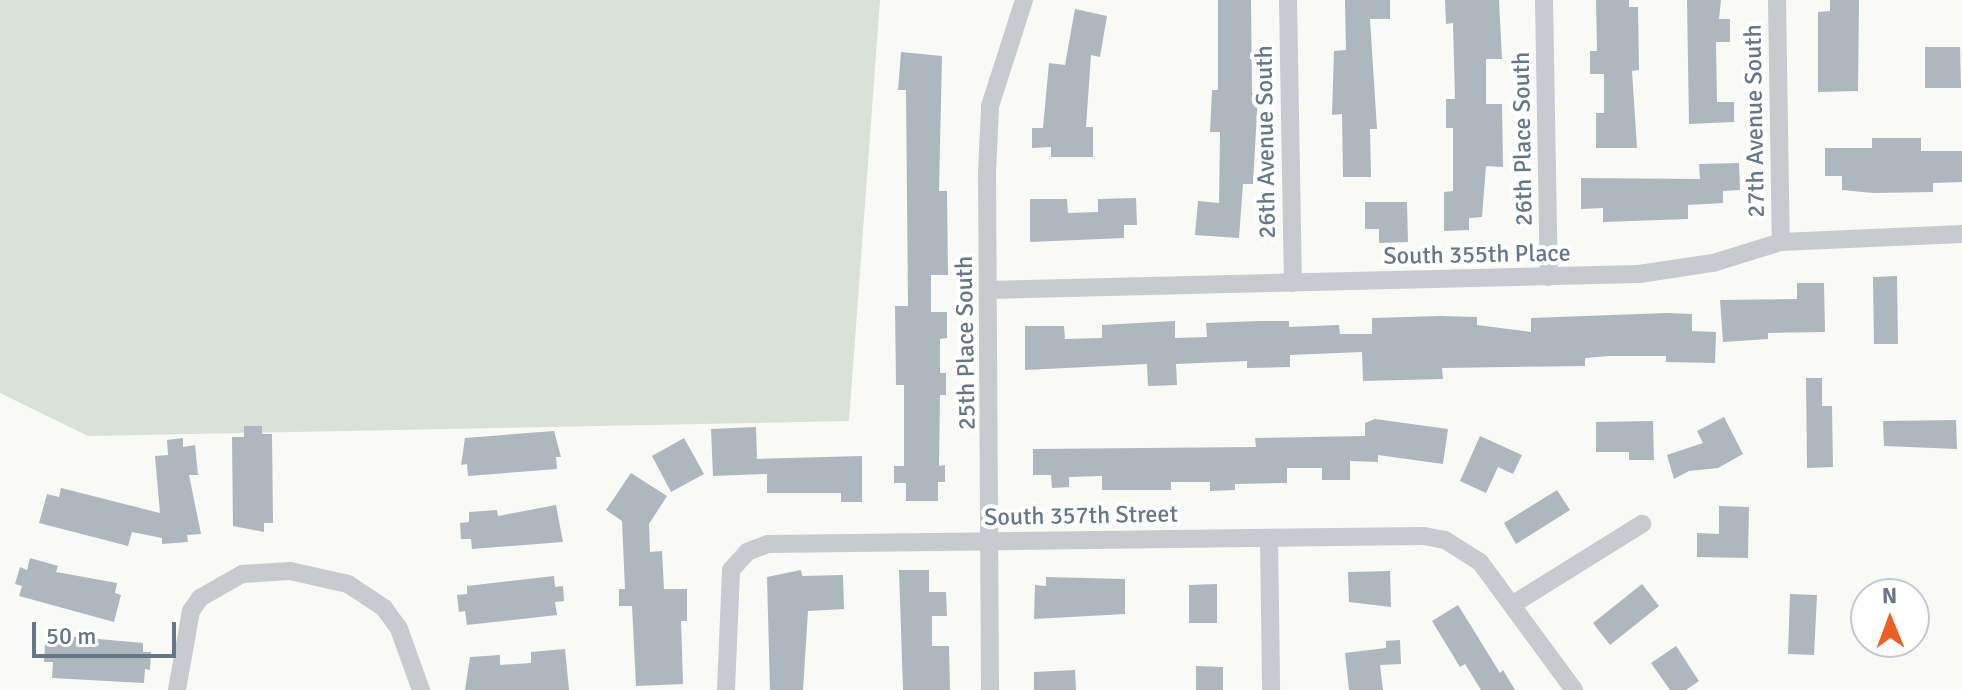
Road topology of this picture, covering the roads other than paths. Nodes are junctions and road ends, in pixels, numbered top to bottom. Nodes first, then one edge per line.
1 (1024, 0) edge
2 (1288, 0) edge
3 (1544, 0) edge
4 (1777, 0) edge
5 (1962, 234) edge
6 (1781, 242) junction
7 (1549, 277) junction
8 (1293, 283) junction
9 (989, 290) junction
10 (1642, 524) dead end
11 (1269, 538) junction
12 (992, 542) junction
13 (1515, 603) junction
14 (177, 690) edge
15 (421, 690) edge
16 (726, 690) edge
17 (990, 690) edge
18 (1271, 690) edge
19 (1574, 690) edge

1 - 9 street, 25th Place South
2 - 8 street, 26th Avenue South
3 - 7 street, 26th Place South
4 - 6 street, 27th Avenue South
5 - 6 street, South 355th Place
6 - 7 street, South 355th Place
7 - 8 street, South 355th Place
8 - 9 street, South 355th Place
9 - 12 street, 25th Place South
10 - 13 street
11 - 12 street, South 357th Street
11 - 13 street, South 357th Street
11 - 18 street
12 - 16 street, South 357th Street
12 - 17 street, 25th Place South
13 - 19 street
14 - 15 street

